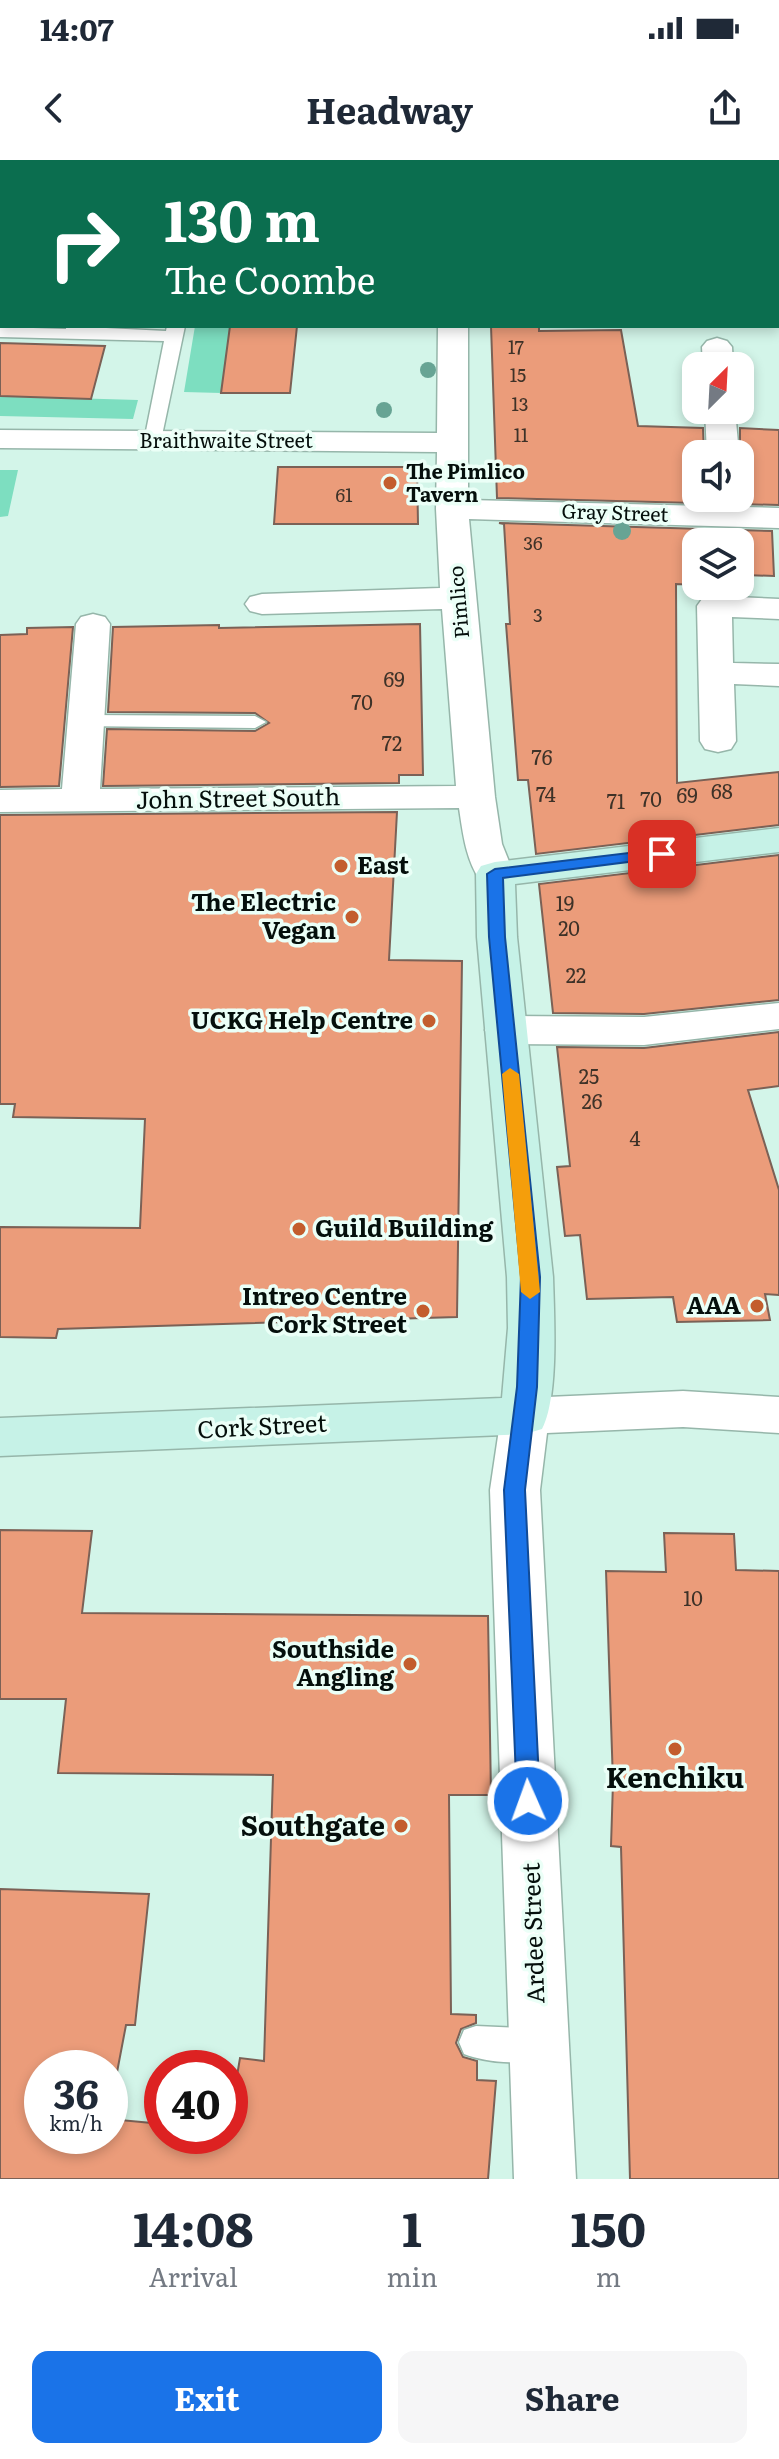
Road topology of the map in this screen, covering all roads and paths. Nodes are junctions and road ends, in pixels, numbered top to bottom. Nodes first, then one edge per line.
1 (453, 328) edge
2 (74, 330) edge
3 (175, 331) edge
4 (0, 332) edge
5 (0, 439) edge
6 (153, 441) junction
7 (453, 443) junction
8 (682, 507) edge
9 (452, 509) junction
10 (751, 512) edge
11 (779, 518) edge
12 (458, 598) junction
13 (262, 604) dead end
14 (779, 609) edge
15 (93, 624) dead end
16 (715, 673) junction
17 (779, 675) edge
18 (86, 721) junction
19 (255, 722) dead end
20 (718, 741) dead end
21 (476, 797) junction
22 (0, 801) edge
23 (80, 801) junction
24 (779, 840) edge
25 (495, 874) junction
26 (779, 1016) edge
27 (506, 1030) junction
28 (779, 1415) edge
29 (525, 1416) junction
30 (0, 1437) edge
31 (476, 2042) dead end
32 (539, 2045) junction
33 (545, 2179) edge

1 - 7 street, Pimlico
2 - 3 lane
2 - 4 lane
3 - 6 lane
5 - 6 street, Braithwaite Street
6 - 7 street, Braithwaite Street
7 - 9 street, Pimlico
8 - 9 street, Gray Street
9 - 12 street, Pimlico
10 - 11 street, Gray Street
12 - 13 street
12 - 21 street, Pimlico
14 - 16 street
15 - 18 street
16 - 17 street
16 - 20 street
18 - 19 lane
18 - 23 street
21 - 23 street, John Street South
21 - 25 street, Pimlico
22 - 23 street, John Street South
24 - 25 main road
25 - 27 main road, Ardee Street
26 - 27 street
27 - 29 main road, Ardee Street
28 - 29 street
29 - 30 main road, Cork Street
29 - 32 street, Ardee Street
31 - 32 lane
32 - 33 street, Ardee Street

